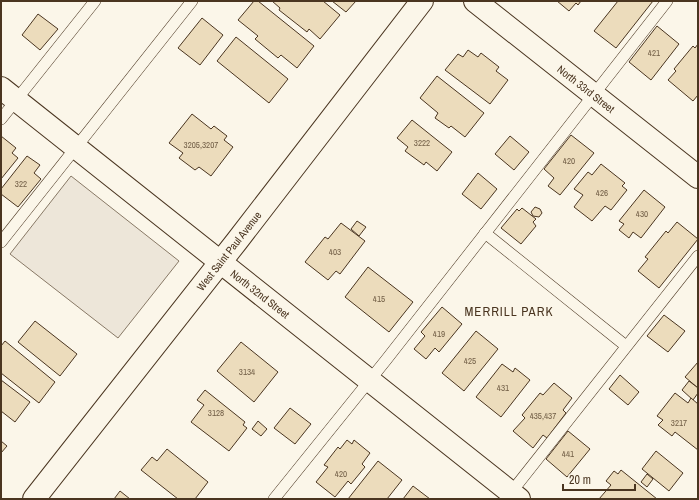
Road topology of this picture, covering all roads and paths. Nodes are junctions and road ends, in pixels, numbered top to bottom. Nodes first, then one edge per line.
1 (95, 1) edge
2 (192, 1) edge
3 (422, 1) edge
4 (475, 1) edge
5 (668, 1) edge
6 (9, 94) edge
7 (594, 95) junction
8 (1, 120) edge
9 (75, 147) junction
10 (698, 177) edge
11 (485, 233) junction
12 (1, 242) edge
13 (698, 256) edge
14 (221, 262) junction
15 (626, 346) junction
16 (369, 380) junction
17 (512, 497) edge
18 (34, 499) edge
19 (274, 499) edge

1 - 6 lane
2 - 9 lane
3 - 14 street, West Saint Paul Avenue
4 - 7 street, North 33rd Street
5 - 7 lane
6 - 8 lane
6 - 9 street, North 32nd Street
7 - 10 street, North 33rd Street
7 - 11 lane
9 - 12 lane
9 - 14 street, North 32nd Street
11 - 15 lane
11 - 16 lane
13 - 15 lane
14 - 16 street, North 32nd Street
14 - 18 street, West Saint Paul Avenue
15 - 17 lane
16 - 17 street, North 32nd Street
16 - 19 lane

